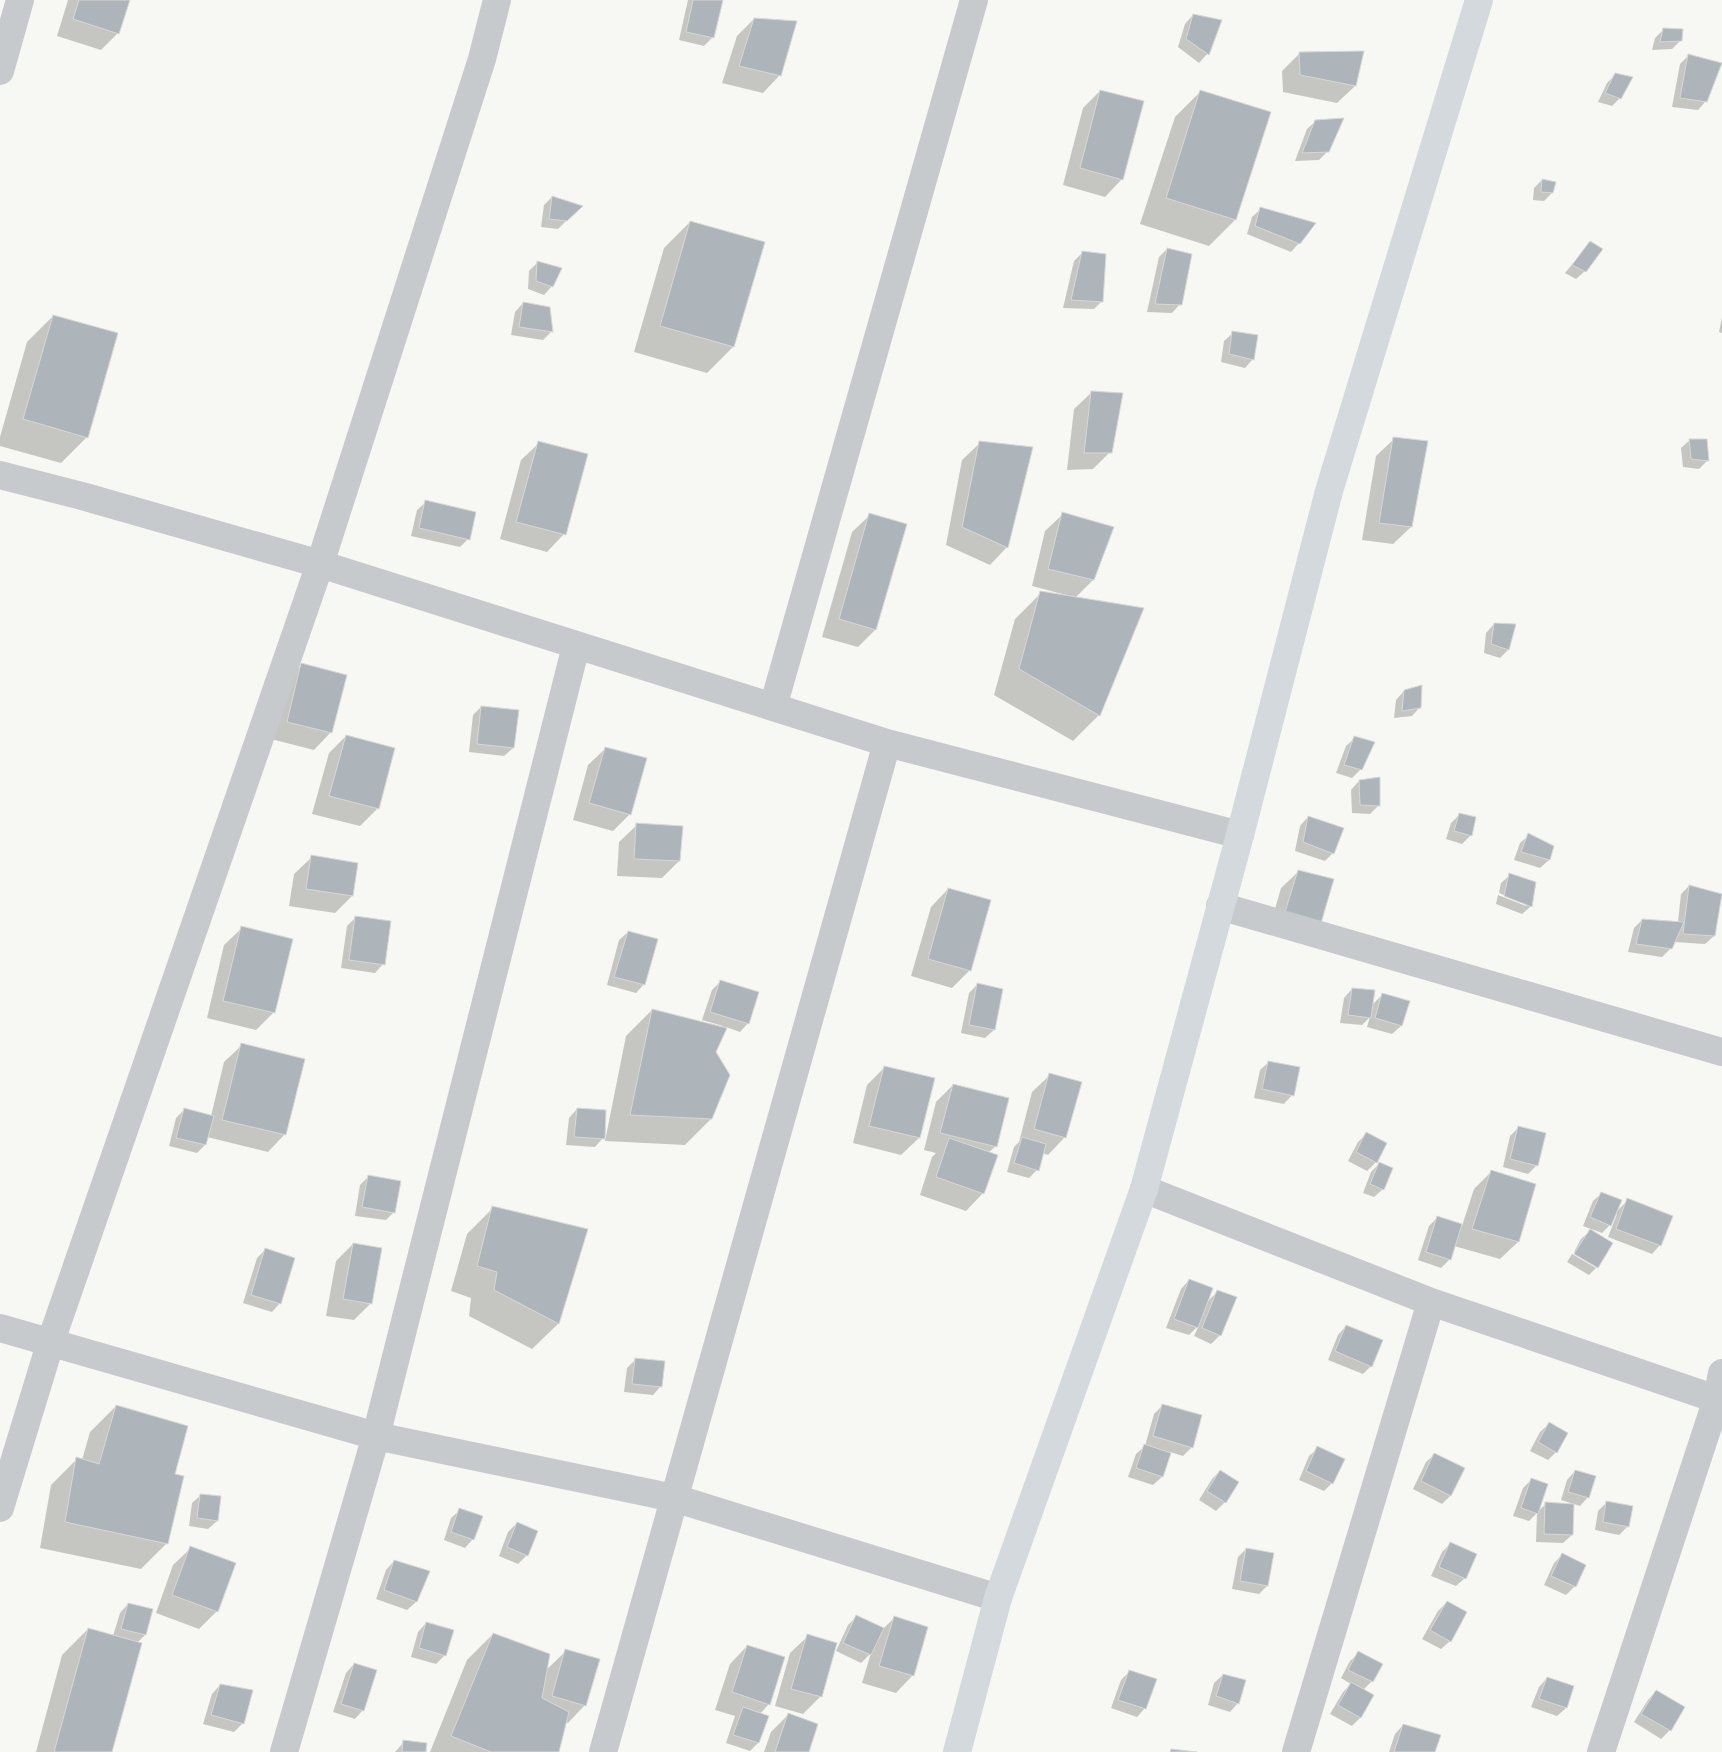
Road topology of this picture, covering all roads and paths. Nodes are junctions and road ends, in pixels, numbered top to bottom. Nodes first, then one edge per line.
1 (20, 0) edge
2 (497, 0) edge
3 (974, 0) edge
4 (1479, 0) edge
5 (0, 71) edge
6 (0, 475) edge
7 (320, 564) junction
8 (576, 646) junction
9 (773, 707) junction
10 (887, 743) junction
11 (1240, 834) junction
12 (1220, 906) junction
13 (1722, 1052) edge
14 (1144, 1189) junction
15 (1431, 1302) junction
16 (0, 1328) edge
17 (51, 1341) junction
18 (1720, 1391) edge
19 (376, 1436) junction
20 (674, 1498) junction
21 (0, 1508) edge
22 (998, 1598) junction
23 (284, 1752) edge
24 (602, 1752) edge
25 (957, 1752) edge
26 (1296, 1752) edge
27 (1601, 1752) edge

1 - 5 street
2 - 7 street
3 - 9 street
4 - 11 street
6 - 7 street
7 - 8 street
7 - 17 street
8 - 9 street
8 - 19 street
9 - 10 street
10 - 11 street
10 - 20 street
11 - 12 street
12 - 13 street
12 - 14 street
14 - 15 street
14 - 22 street
15 - 18 street
15 - 26 street
16 - 17 street
17 - 19 street
17 - 21 street
18 - 27 street
19 - 20 street
19 - 23 street
20 - 22 street
20 - 24 street
22 - 25 street

